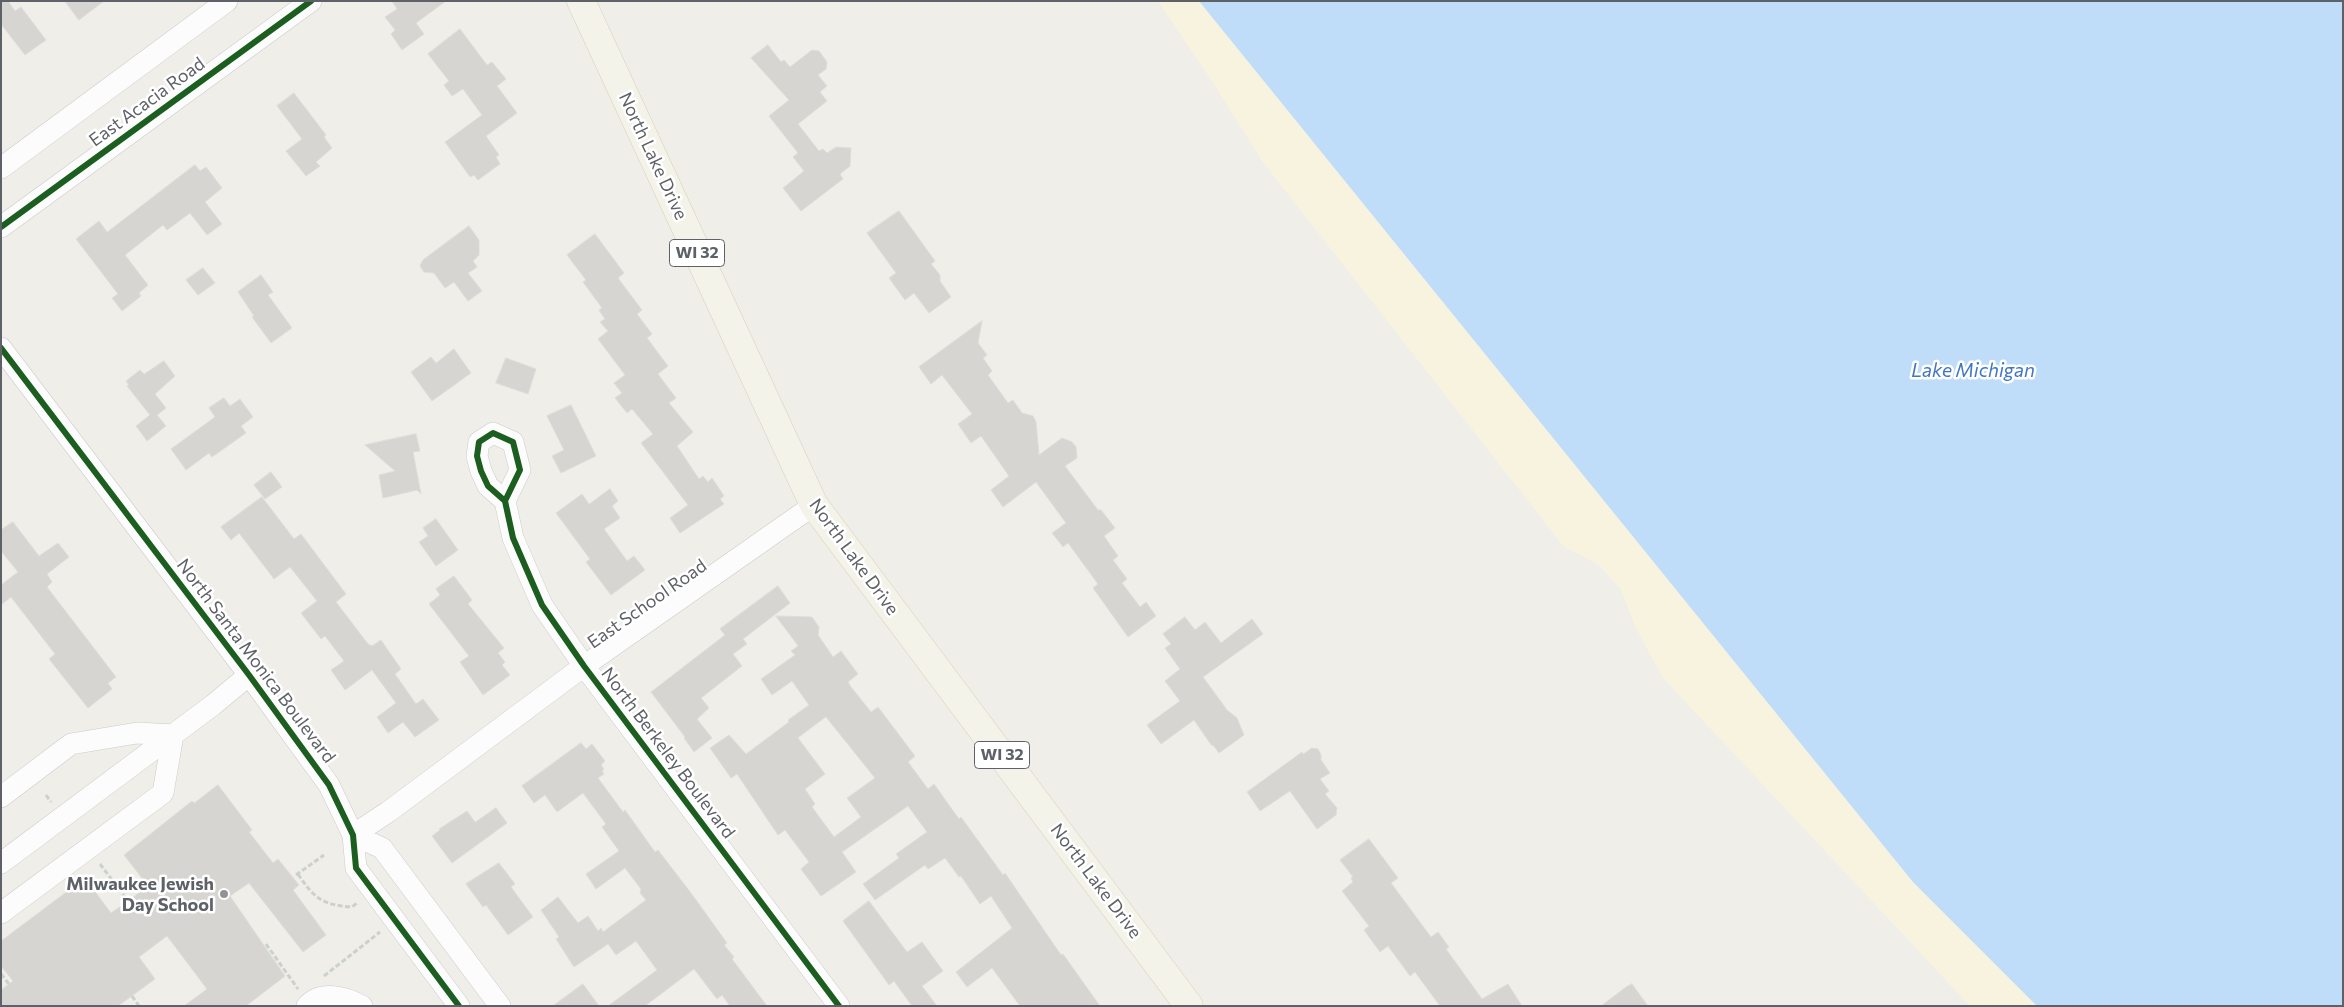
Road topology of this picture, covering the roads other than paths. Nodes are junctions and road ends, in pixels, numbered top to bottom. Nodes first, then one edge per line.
1 (228, 1) edge
2 (311, 1) edge
3 (581, 1) edge
4 (1, 168) edge
5 (1, 227) edge
6 (1, 348) edge
7 (505, 501) dead end
8 (814, 505) junction
9 (584, 666) junction
10 (249, 675) junction
11 (173, 735) junction
12 (1, 797) edge
13 (353, 835) junction
14 (1, 863) edge
15 (1, 913) edge
16 (304, 999) edge
17 (362, 1006) edge
18 (458, 1006) edge
19 (500, 1006) edge
20 (839, 1006) edge
21 (1190, 1006) edge

1 - 4 street, East Acacia Road
2 - 5 street, East Acacia Road
3 - 8 main road, North Lake Drive / WI 32
6 - 10 street, North Santa Monica Boulevard
7 - 9 street, North Berkeley Boulevard
8 - 9 street, East School Road
8 - 21 main road, North Lake Drive / WI 32
9 - 13 street, East School Road
9 - 20 street, North Berkeley Boulevard
10 - 11 street
10 - 13 street, North Santa Monica Boulevard
11 - 12 street
11 - 14 street
11 - 15 street
13 - 18 street, North Santa Monica Boulevard
13 - 19 street
16 - 17 street

